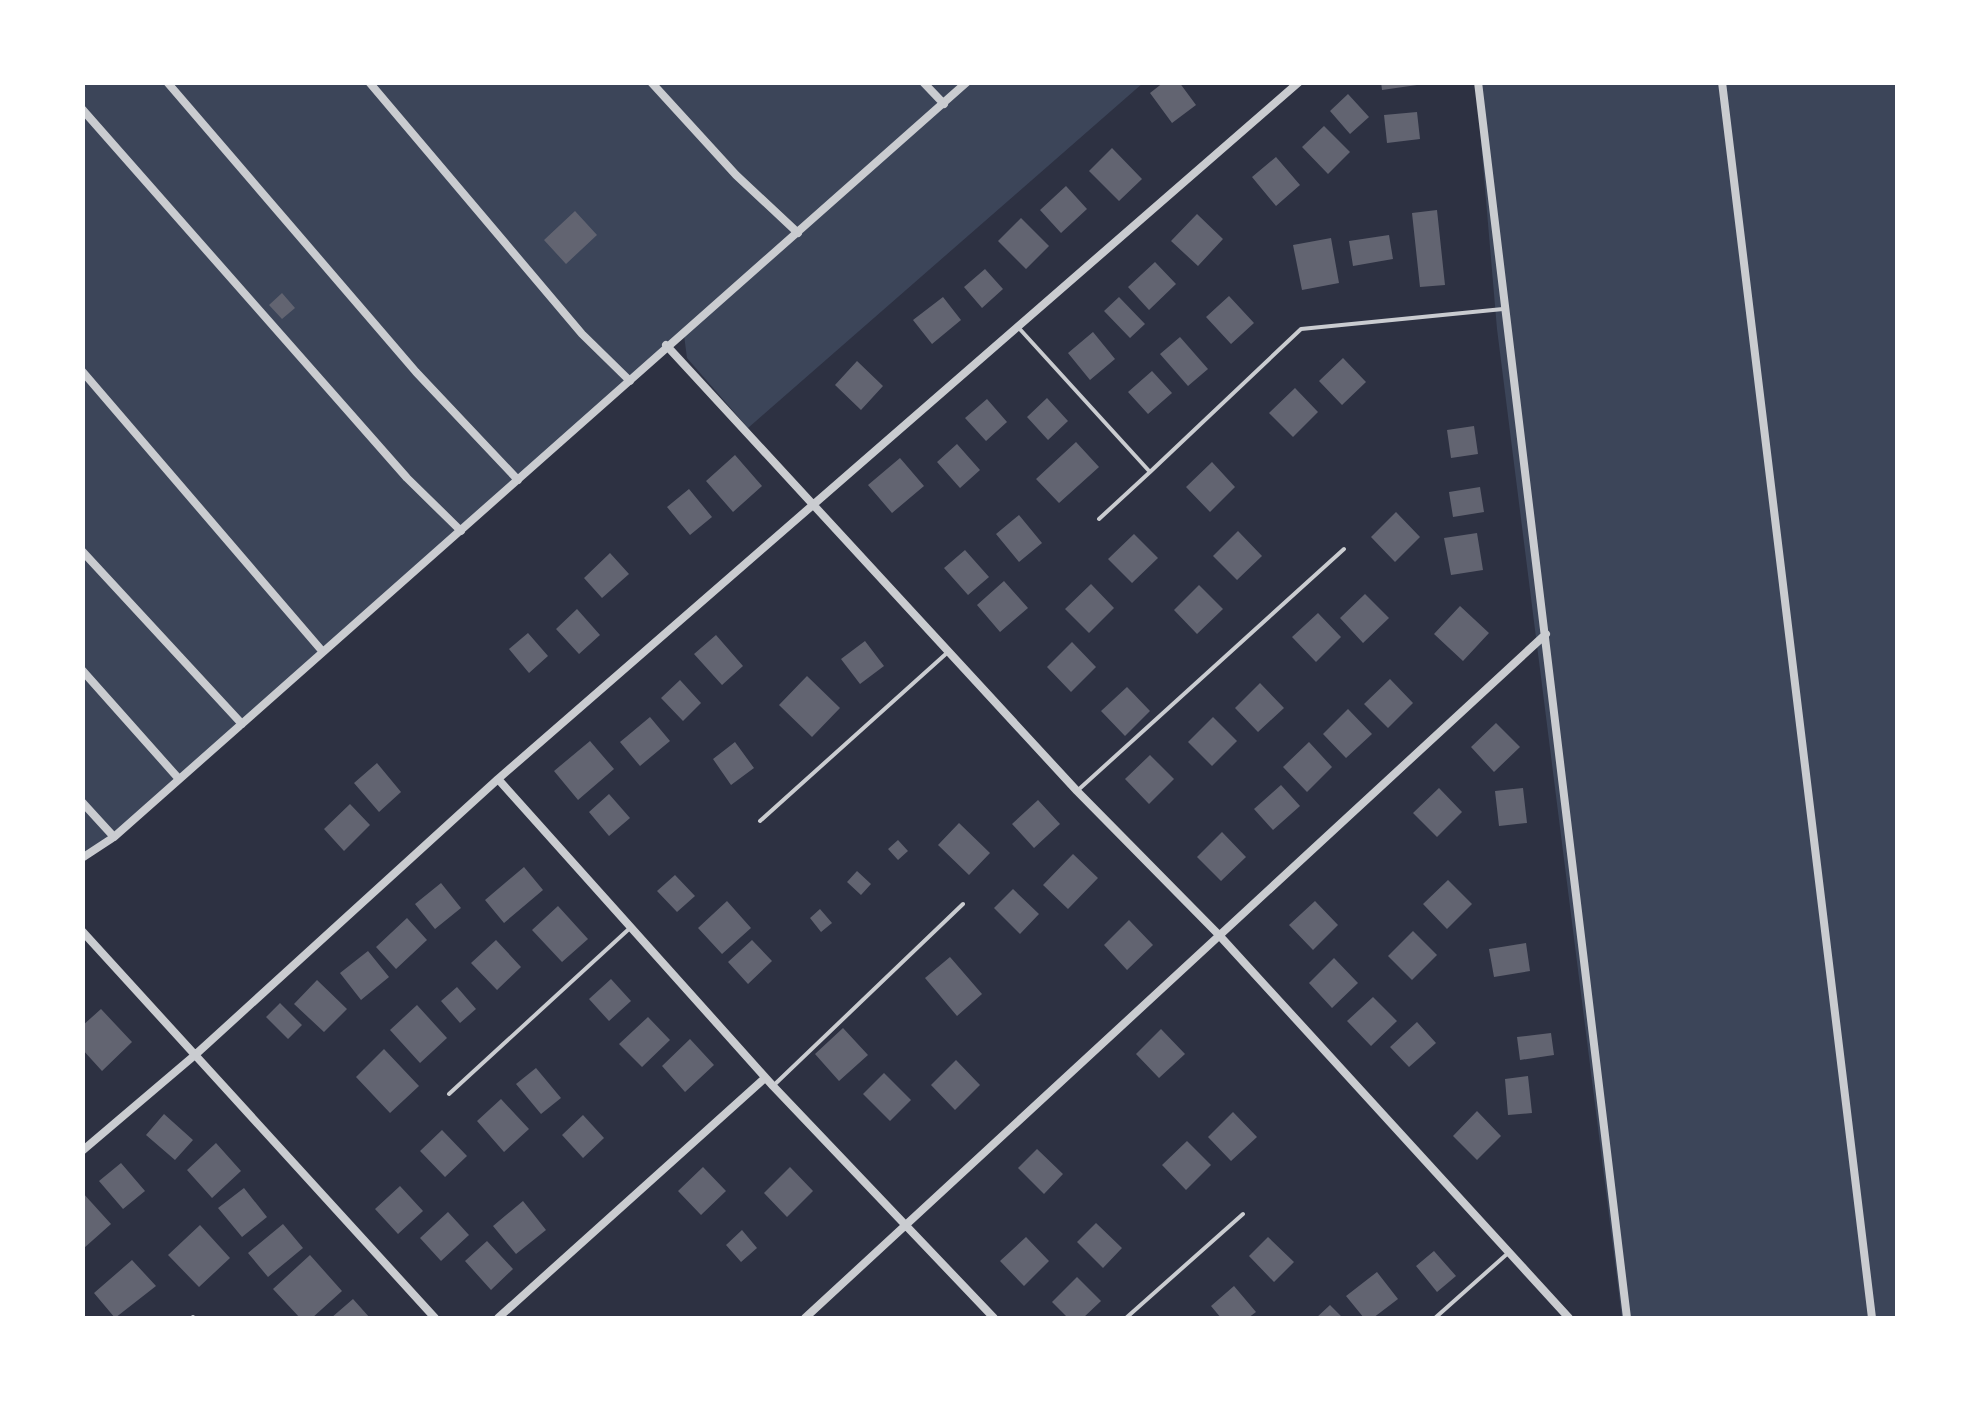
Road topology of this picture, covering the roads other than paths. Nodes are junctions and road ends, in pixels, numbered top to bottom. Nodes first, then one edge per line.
1 (167, 82) edge
2 (368, 82) edge
3 (651, 82) edge
4 (923, 82) edge
5 (966, 82) edge
6 (1299, 82) edge
7 (1478, 82) edge
8 (1722, 82) edge
9 (944, 104) junction
10 (82, 109) edge
11 (798, 233) junction
12 (1505, 308) junction
13 (1017, 326) junction
14 (666, 345) junction
15 (82, 371) edge
16 (630, 381) junction
17 (1150, 472) junction
18 (518, 480) junction
19 (815, 502) junction
20 (1099, 519) dead end
21 (461, 530) junction
22 (1344, 549) dead end
23 (82, 551) edge
24 (1546, 634) junction
25 (323, 652) junction
26 (948, 652) junction
27 (82, 670) edge
28 (242, 724) junction
29 (180, 779) junction
30 (498, 779) junction
31 (1078, 791) junction
32 (82, 802) edge
33 (760, 821) dead end
34 (114, 837) junction
35 (82, 858) edge
36 (963, 904) dead end
37 (630, 928) junction
38 (82, 930) edge
39 (1218, 934) junction
40 (195, 1055) junction
41 (765, 1078) junction
42 (773, 1086) junction
43 (449, 1094) dead end
44 (82, 1151) edge
45 (1243, 1214) dead end
46 (906, 1224) junction
47 (1507, 1254) junction
48 (435, 1318) edge
49 (498, 1318) edge
50 (805, 1318) edge
51 (994, 1318) edge
52 (1126, 1318) edge
53 (1436, 1318) edge
54 (1568, 1318) edge
55 (1627, 1318) edge
56 (1872, 1318) edge

1 - 18 street
2 - 16 street
3 - 11 street
4 - 9 street
5 - 9 street
6 - 13 street
7 - 12 street
8 - 56 street
9 - 11 street
10 - 21 street
11 - 14 street
12 - 17 lane
12 - 24 street
13 - 17 lane
13 - 19 street
14 - 16 street
14 - 19 street
15 - 25 street
16 - 18 street
17 - 20 lane
18 - 21 street
19 - 26 street
19 - 30 street
21 - 25 street
22 - 31 lane
23 - 28 street
24 - 39 street
24 - 55 street
25 - 28 street
26 - 31 street
26 - 33 lane
27 - 29 street
28 - 29 street
29 - 34 street
30 - 37 street
30 - 40 street
31 - 39 street
32 - 34 street
34 - 35 street
36 - 42 lane
37 - 41 street
37 - 43 lane
38 - 40 street
39 - 46 street
39 - 47 street
40 - 44 street
40 - 48 street
41 - 42 street
41 - 49 street
42 - 46 street
45 - 52 lane
46 - 50 street
46 - 51 street
47 - 53 lane
47 - 54 street

